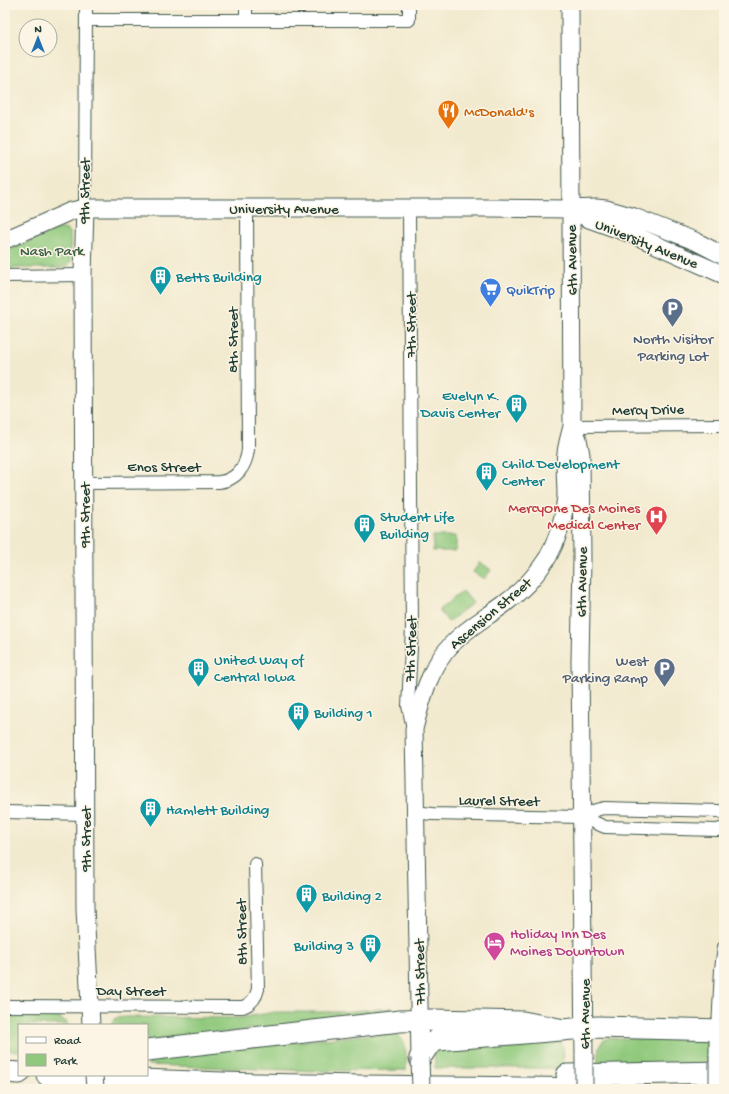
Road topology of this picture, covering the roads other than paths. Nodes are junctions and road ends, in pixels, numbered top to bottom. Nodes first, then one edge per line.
1 (86, 5) edge
2 (246, 5) edge
3 (408, 5) edge
4 (570, 5) edge
5 (86, 20) junction
6 (246, 20) junction
7 (85, 208) junction
8 (247, 208) junction
9 (409, 209) junction
10 (570, 210) junction
11 (5, 240) edge
12 (724, 256) edge
13 (723, 270) edge
14 (84, 275) junction
15 (5, 276) edge
16 (724, 425) edge
17 (572, 426) junction
18 (241, 470) joint
19 (84, 483) junction
20 (414, 729) junction
21 (5, 812) edge
22 (415, 812) junction
23 (724, 813) edge
24 (84, 814) junction
25 (582, 818) junction
26 (724, 828) edge
27 (254, 864) dead end
28 (724, 946) edge
29 (254, 999) joint
30 (5, 1006) edge
31 (89, 1006) junction
32 (420, 1020) junction
33 (91, 1024) edge
34 (584, 1028) junction
35 (564, 1030) junction
36 (721, 1030) edge
37 (148, 1050) edge
38 (18, 1058) edge
39 (420, 1058) junction
40 (5, 1059) edge
41 (721, 1064) edge
42 (5, 1072) edge
43 (18, 1073) edge
44 (68, 1076) edge
45 (94, 1076) edge
46 (314, 1086) junction
47 (95, 1089) edge
48 (421, 1089) edge
49 (584, 1089) edge
50 (603, 1089) edge
51 (718, 1089) edge

1 - 5 street, 9th Street
2 - 6 street
3 - 6 street
4 - 10 main road, 6th Avenue
5 - 6 street
5 - 7 street, 9th Street
7 - 8 main road, University Avenue
7 - 11 main road, University Avenue
7 - 14 main road, 9th Street
8 - 9 main road, University Avenue
8 - 18 street, 8th Street
9 - 10 main road, University Avenue
9 - 20 street, 7th Street
10 - 12 main road, University Avenue
10 - 13 main road, University Avenue
10 - 17 main road, 6th Avenue
14 - 15 street
14 - 19 main road, 9th Street
16 - 17 street, Mercy Drive
17 - 20 main road, Ascension Street
17 - 25 main road, 6th Avenue
18 - 19 street, Enos Street
19 - 24 main road, 9th Street
20 - 22 main road, 7th Street
21 - 24 street
22 - 25 street, Laurel Street
22 - 32 main road, 7th Street
23 - 25 street, Laurel Street
24 - 31 main road, 9th Street
25 - 26 street, Laurel Street
25 - 34 main road, 6th Avenue
27 - 29 street, 8th Street
28 - 36 street
29 - 31 street, Day Street
30 - 31 street, Day Street
31 - 33 main road, 9th Street
32 - 35 highway
32 - 37 highway
32 - 39 main road, 7th Street
34 - 35 highway
34 - 36 highway
34 - 49 main road, 6th Avenue, bridge
35 - 39 highway
36 - 41 main road
38 - 40 highway
39 - 48 main road, 7th Street, bridge
41 - 46 highway
41 - 51 main road, bridge
42 - 43 highway
44 - 46 highway
45 - 47 main road, bridge
46 - 50 highway

